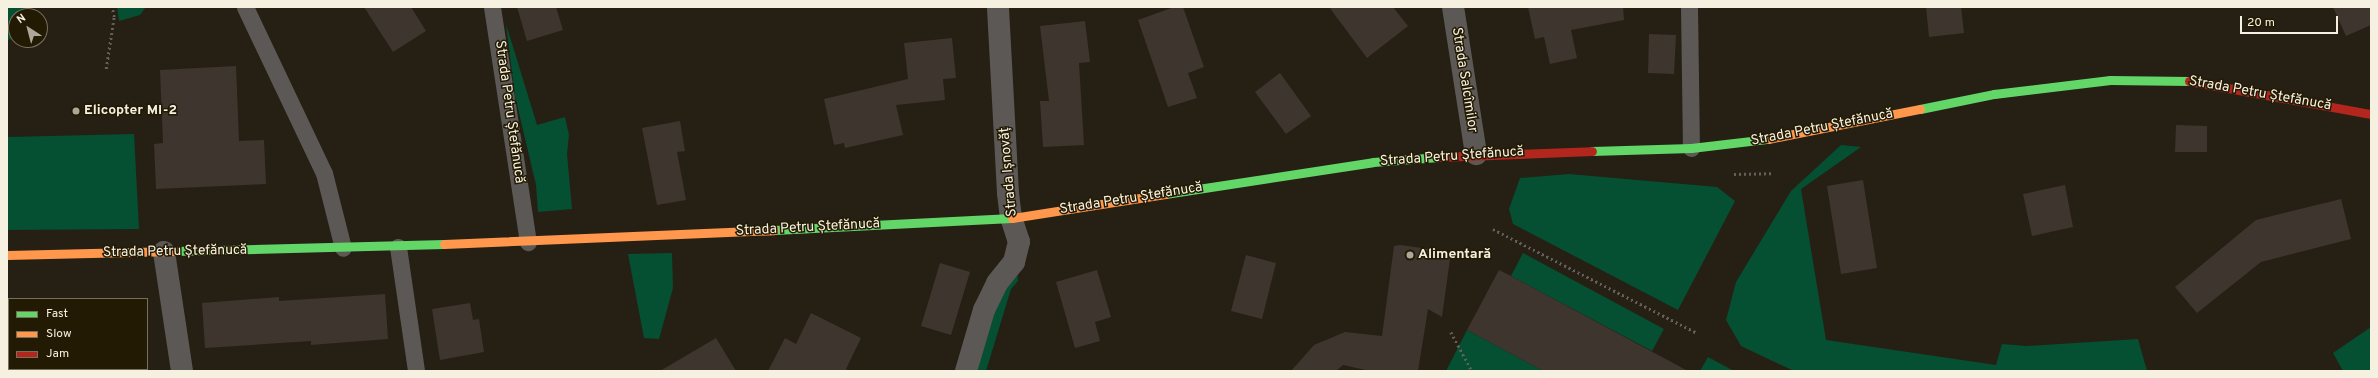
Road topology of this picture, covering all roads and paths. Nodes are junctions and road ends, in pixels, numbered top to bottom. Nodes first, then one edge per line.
1 (112, 7) edge
2 (245, 7) edge
3 (492, 7) edge
4 (998, 7) edge
5 (1453, 7) edge
6 (1689, 7) edge
7 (106, 69) dead end
8 (2371, 114) edge
9 (1691, 148) junction
10 (1476, 154) junction
11 (1011, 218) junction
12 (1493, 229) dead end
13 (528, 242) junction
14 (398, 246) junction
15 (343, 248) junction
16 (164, 252) junction
17 (7, 255) edge
18 (1451, 332) dead end
19 (1697, 333) dead end
20 (182, 371) edge
21 (416, 371) edge
22 (966, 371) edge
23 (1472, 371) edge

1 - 7 path
2 - 15 lane
3 - 13 lane, Strada Petru Ștefănucă
4 - 11 street, Strada Ișnovăț
5 - 10 street, Strada Salcîmilor
6 - 9 lane
8 - 9 main road, Strada Petru Ștefănucă
9 - 10 main road, Strada Petru Ștefănucă
10 - 11 main road, Strada Petru Ștefănucă
11 - 13 main road, Strada Petru Ștefănucă
11 - 22 street, Strada Ișnovăț
12 - 19 path
13 - 14 main road, Strada Petru Ștefănucă
14 - 15 main road, Strada Petru Ștefănucă
14 - 21 lane
15 - 16 main road, Strada Petru Ștefănucă
16 - 17 main road, Strada Petru Ștefănucă
16 - 20 street
18 - 23 path

